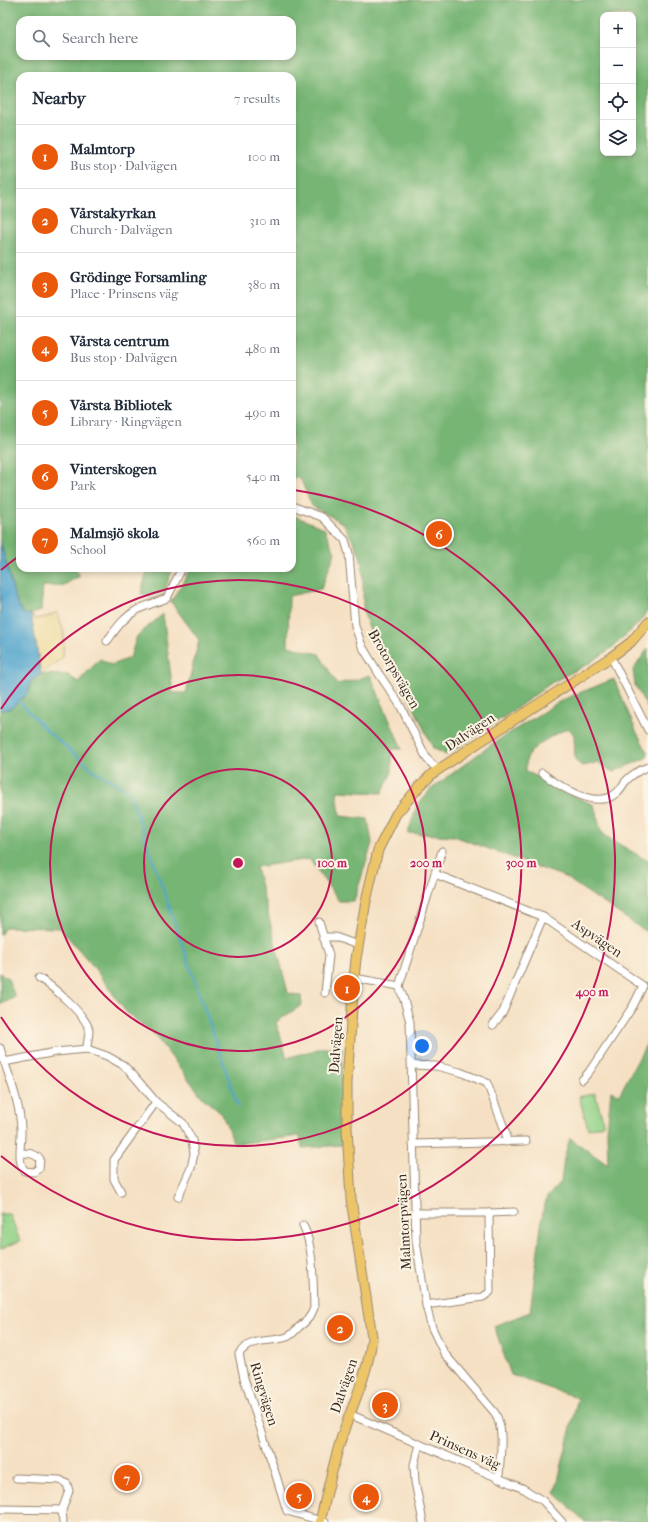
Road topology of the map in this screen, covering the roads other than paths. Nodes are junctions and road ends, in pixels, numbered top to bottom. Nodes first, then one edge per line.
1 (296, 507) edge
2 (180, 572) edge
3 (648, 622) edge
4 (108, 641) dead end
5 (611, 657) junction
6 (648, 730) edge
7 (648, 767) edge
8 (438, 770) junction
9 (542, 773) dead end
10 (442, 851) dead end
11 (435, 874) junction
12 (543, 917) junction
13 (319, 922) dead end
14 (323, 937) junction
15 (358, 945) junction
16 (39, 978) dead end
17 (354, 978) junction
18 (399, 986) junction
19 (325, 993) dead end
20 (493, 1025) dead end
21 (0, 1048) edge
22 (87, 1049) junction
23 (4, 1062) junction
24 (412, 1065) junction
25 (582, 1080) dead end
26 (156, 1102) junction
27 (526, 1141) dead end
28 (506, 1142) junction
29 (413, 1144) junction
30 (21, 1153) dead end
31 (121, 1192) dead end
32 (178, 1197) dead end
33 (514, 1212) dead end
34 (416, 1213) junction
35 (489, 1213) junction
36 (303, 1225) dead end
37 (426, 1305) junction
38 (349, 1414) junction
39 (419, 1444) junction
40 (16, 1478) dead end
41 (499, 1480) junction
42 (0, 1509) edge
43 (62, 1510) junction
44 (62, 1522) edge
45 (321, 1522) edge
46 (423, 1522) edge
47 (562, 1522) edge

1 - 8 street, Brotorpsvägen
2 - 4 street
3 - 5 main road, Dalvägen
5 - 6 street
5 - 8 main road, Dalvägen
7 - 9 street
8 - 15 main road, Dalvägen
10 - 11 street
11 - 12 street, Aspvägen
11 - 18 street
12 - 20 street
12 - 25 street, Aspvägen
13 - 14 street
14 - 15 street
14 - 19 street
15 - 17 main road, Dalvägen
16 - 22 street
17 - 18 street
17 - 38 main road, Dalvägen
18 - 24 street, Malmtorpvägen
21 - 23 street
22 - 23 street
22 - 26 street
23 - 30 street
24 - 28 street
24 - 29 street, Malmtorpvägen
26 - 31 street
26 - 32 street
27 - 28 street
28 - 29 street
29 - 34 street, Malmtorpvägen
33 - 35 street
34 - 35 street
34 - 37 street, Malmtorpvägen
35 - 37 street
36 - 45 street, Ringvägen
37 - 41 street, Malmtorpvägen
38 - 39 street, Prinsens väg
38 - 45 main road, Dalvägen
39 - 41 street, Prinsens väg
39 - 46 street
40 - 43 street
41 - 47 street, Prinsens väg
42 - 43 street
43 - 44 street

